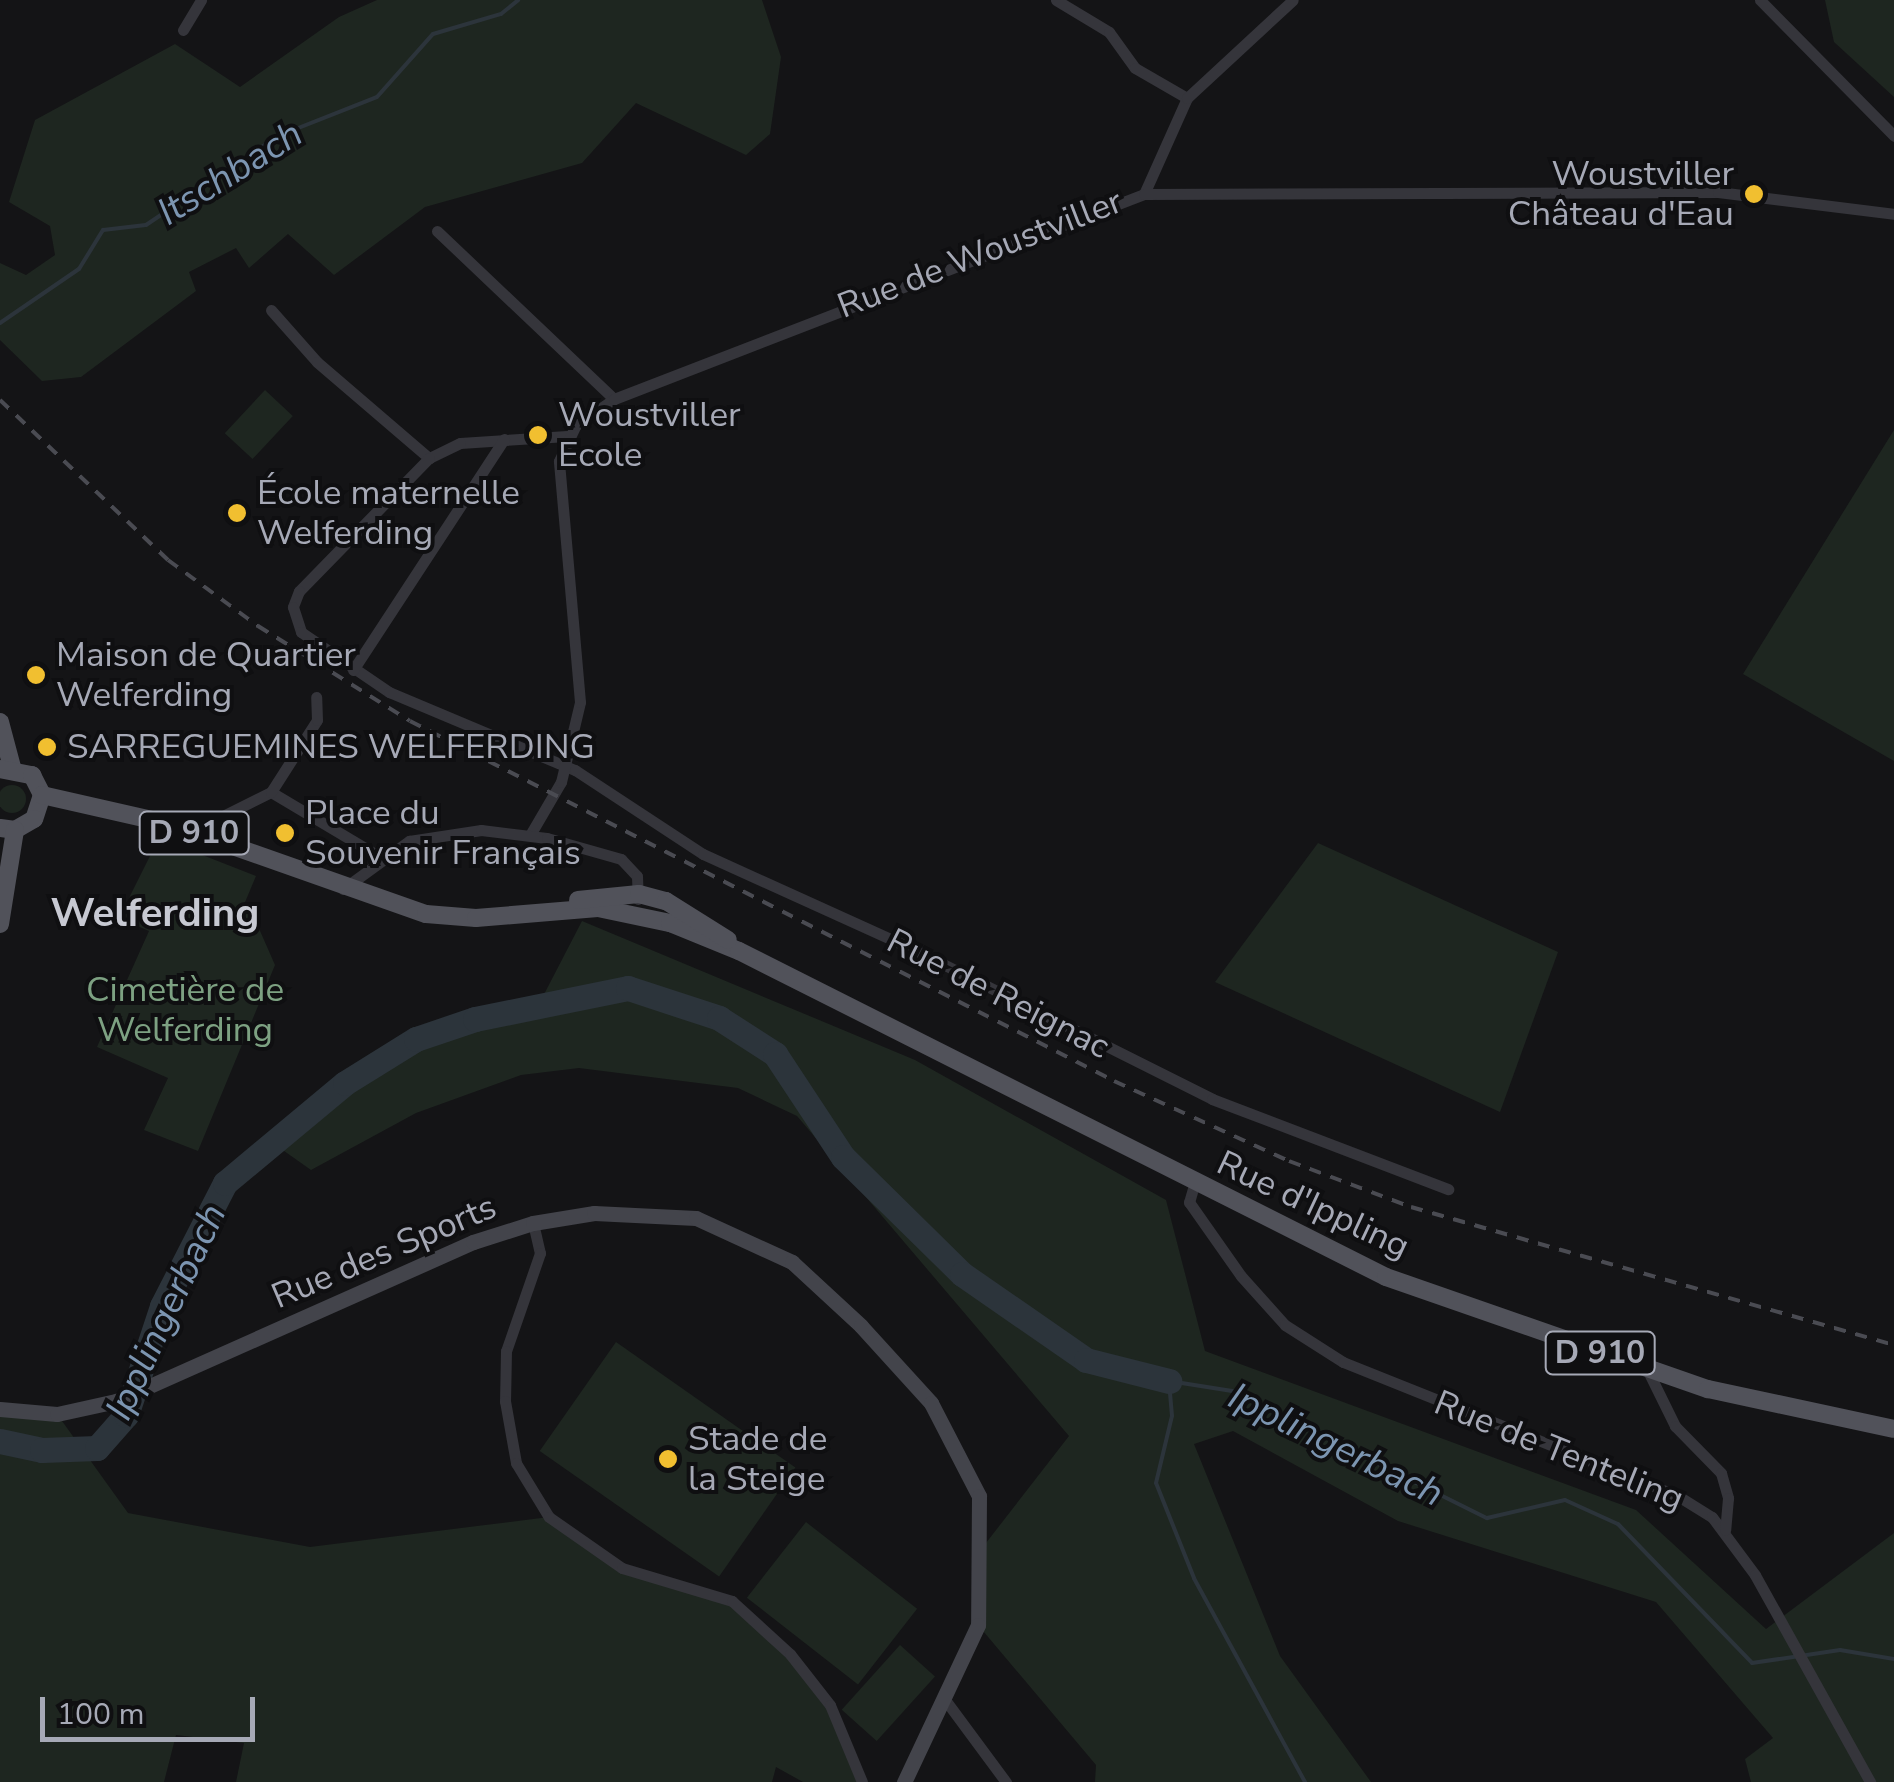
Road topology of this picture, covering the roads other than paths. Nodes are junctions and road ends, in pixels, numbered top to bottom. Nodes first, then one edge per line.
1 (201, 0) edge
2 (1056, 0) edge
3 (1294, 0) edge
4 (1760, 0) edge
5 (183, 30) dead end
6 (1187, 98) junction
7 (1894, 136) edge
8 (1144, 194) junction
9 (1894, 214) edge
10 (436, 231) dead end
11 (271, 310) dead end
12 (614, 399) junction
13 (568, 436) junction
14 (504, 439) junction
15 (429, 458) junction
16 (354, 670) junction
17 (316, 698) dead end
18 (0, 722) edge
19 (565, 765) junction
20 (6, 768) edge
21 (271, 792) junction
22 (42, 794) junction
23 (8, 829) edge
24 (530, 835) junction
25 (201, 836) junction
26 (380, 857) junction
27 (343, 889) junction
28 (638, 903) junction
29 (1, 918) edge
30 (1194, 1185) junction
31 (1448, 1189) dead end
32 (533, 1223) junction
33 (1647, 1368) junction
34 (0, 1409) edge
35 (1894, 1429) edge
36 (1725, 1530) junction
37 (946, 1700) junction
38 (862, 1782) edge
39 (904, 1782) edge
40 (1006, 1782) edge
41 (1870, 1782) edge

1 - 5 street
2 - 6 street
3 - 6 street
4 - 7 street
6 - 8 street
8 - 9 street, Rue de Woustviller
8 - 12 street, Rue de Woustviller
10 - 12 street
11 - 15 street
12 - 13 street, Rue de Woustviller
13 - 14 street
13 - 19 street
14 - 15 street
14 - 16 street
15 - 16 street, Rue de Reignac
16 - 19 street, Rue de Reignac
17 - 21 street
18 - 20 main road
19 - 24 street
19 - 31 street, Rue de Reignac
20 - 22 main road
21 - 25 street
21 - 26 street
22 - 23 main road
22 - 25 main road, Rue d'Ippling / D 910
23 - 29 main road
24 - 26 street
24 - 28 street
25 - 27 main road, Rue d'Ippling / D 910
26 - 27 street
27 - 28 main road, Rue d'Ippling / D 910
28 - 30 main road, Rue d'Ippling / D 910
30 - 33 main road, Rue d'Ippling / D 910
30 - 36 street, Rue de Tenteling
32 - 34 street, Rue des Sports
32 - 37 street, Rue des Sports
32 - 38 street
33 - 35 main road, Rue d'Ippling / D 910
33 - 36 street
36 - 41 street, Rue de Tenteling
37 - 39 street, Rue des Sports
37 - 40 street

